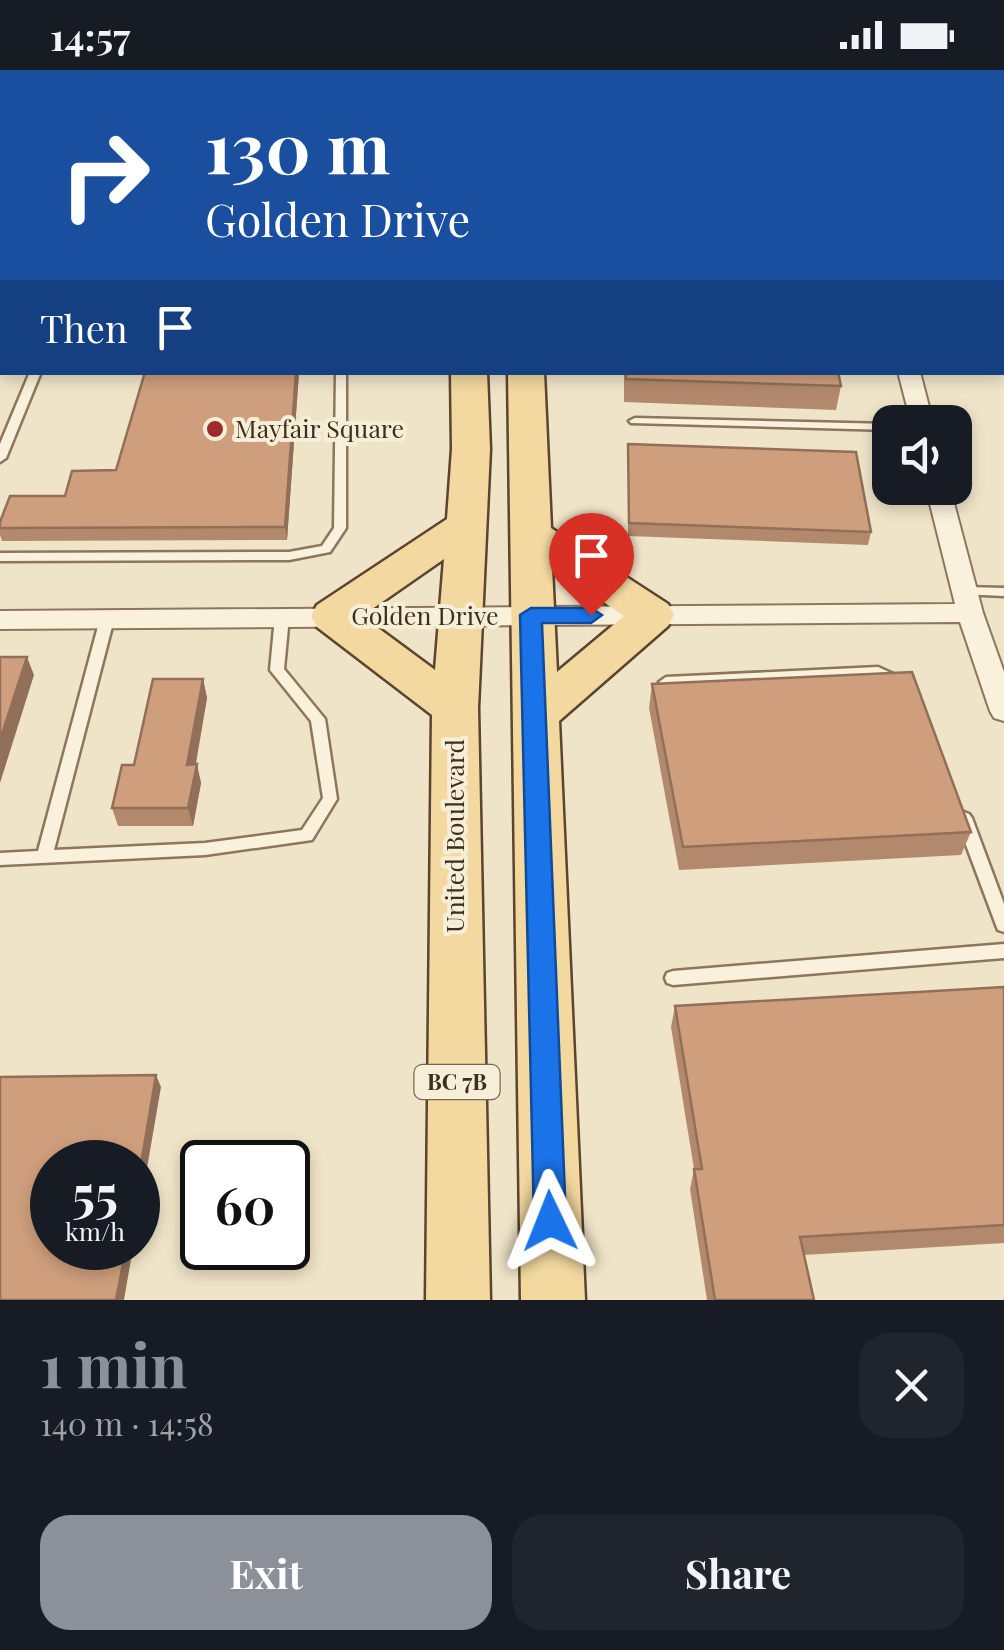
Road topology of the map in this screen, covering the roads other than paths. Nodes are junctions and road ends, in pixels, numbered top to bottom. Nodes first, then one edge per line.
1 (35, 375) edge
2 (341, 375) edge
3 (470, 375) edge
4 (526, 375) edge
5 (910, 375) edge
6 (918, 405) edge
7 (635, 420) dead end
8 (872, 427) edge
9 (0, 458) edge
10 (942, 505) edge
11 (464, 526) junction
12 (530, 533) junction
13 (0, 558) edge
14 (1004, 592) edge
15 (968, 602) junction
16 (459, 615) junction
17 (531, 615) junction
18 (653, 615) junction
19 (332, 616) junction
20 (282, 617) junction
21 (107, 619) junction
22 (0, 620) edge
23 (666, 682) edge
24 (905, 687) edge
25 (455, 708) junction
26 (1004, 712) edge
27 (534, 716) junction
28 (958, 801) edge
29 (44, 858) junction
30 (0, 859) edge
31 (1004, 925) edge
32 (1004, 951) edge
33 (673, 978) dead end
34 (458, 1300) edge
35 (552, 1300) edge

1 - 9 lane
2 - 13 lane
3 - 11 main road, United Boulevard / BC 7B
4 - 12 main road
5 - 6 street
7 - 8 lane
10 - 15 street
11 - 16 main road, United Boulevard / BC 7B
11 - 19 main road
12 - 17 main road
12 - 18 main road
14 - 15 lane
15 - 18 street, Golden Drive
15 - 26 street
16 - 17 street, Golden Drive
16 - 19 street, Golden Drive
16 - 25 main road, United Boulevard / BC 7B
17 - 18 street, Golden Drive
17 - 27 main road
18 - 27 main road
19 - 20 street, Golden Drive
19 - 25 main road
20 - 21 street, Golden Drive
20 - 29 lane
21 - 22 street, Golden Drive
21 - 29 lane
23 - 24 lane
25 - 34 main road, United Boulevard / BC 7B
27 - 35 main road
28 - 31 lane
29 - 30 lane
32 - 33 lane

